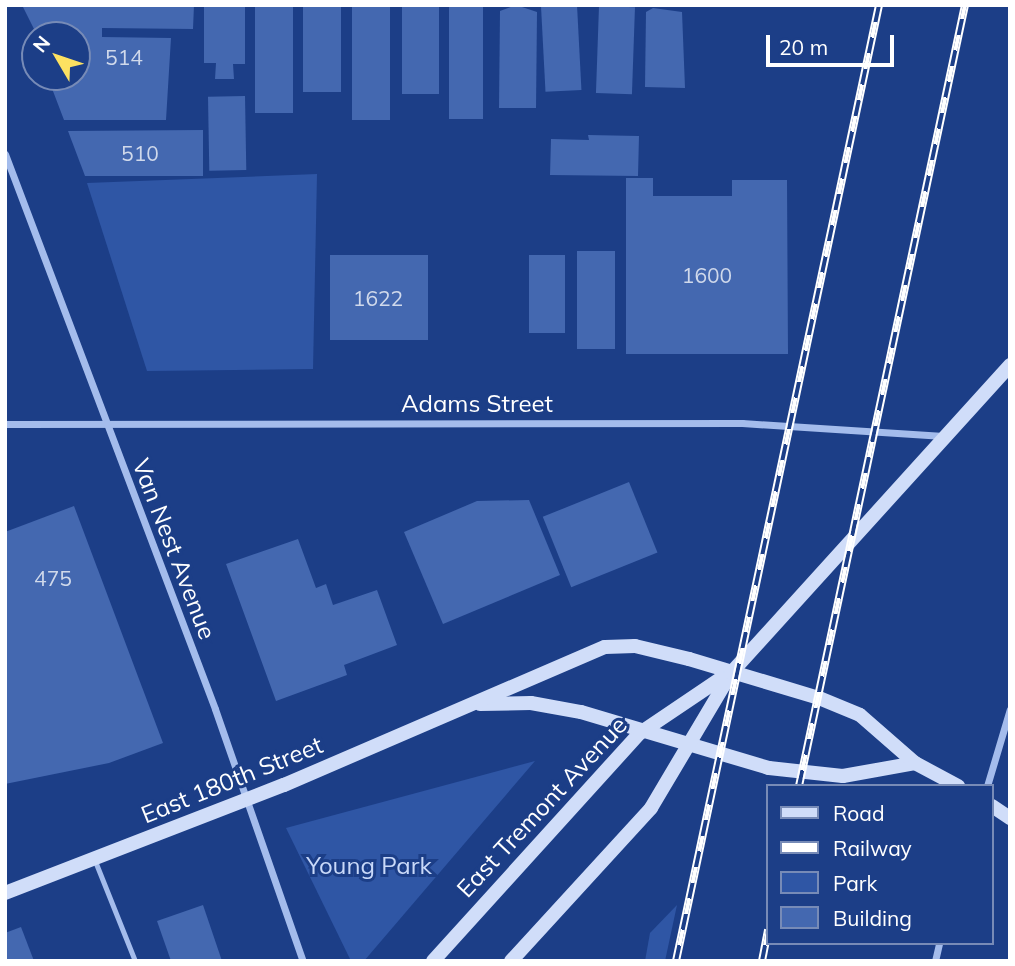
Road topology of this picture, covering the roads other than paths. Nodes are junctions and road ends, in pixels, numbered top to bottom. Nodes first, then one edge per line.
1 (5, 154) edge
2 (1010, 365) edge
3 (105, 422) junction
4 (5, 424) edge
5 (948, 436) junction
6 (731, 673) junction
7 (710, 694) junction
8 (472, 704) junction
9 (1010, 709) edge
10 (640, 733) junction
11 (694, 750) junction
12 (915, 763) junction
13 (954, 784) edge
14 (988, 784) edge
15 (246, 800) junction
16 (994, 807) edge
17 (1010, 818) edge
18 (94, 858) junction
19 (5, 892) edge
20 (135, 961) edge
21 (303, 961) edge
22 (433, 961) edge
23 (511, 961) edge

1 - 3 street, Van Nest Avenue
2 - 5 street, East Tremont Avenue
3 - 4 street, Adams Street
3 - 5 street, Adams Street
3 - 15 street, Van Nest Avenue
5 - 6 street, East Tremont Avenue
6 - 7 street, East Tremont Avenue
6 - 8 street, East 180th Street
6 - 12 street, East 180th Street
7 - 10 street, East Tremont Avenue
7 - 11 street, East Tremont Avenue
8 - 10 street, East 180th Street
8 - 15 street, East 180th Street
9 - 14 street
10 - 11 street, East 180th Street
10 - 22 street, East Tremont Avenue
11 - 12 street, East 180th Street
11 - 23 street, East Tremont Avenue
12 - 13 street, East 180th Street
15 - 18 street, East 180th Street
15 - 21 street, Van Nest Avenue
16 - 17 street
18 - 19 street, East 180th Street
18 - 20 lane

